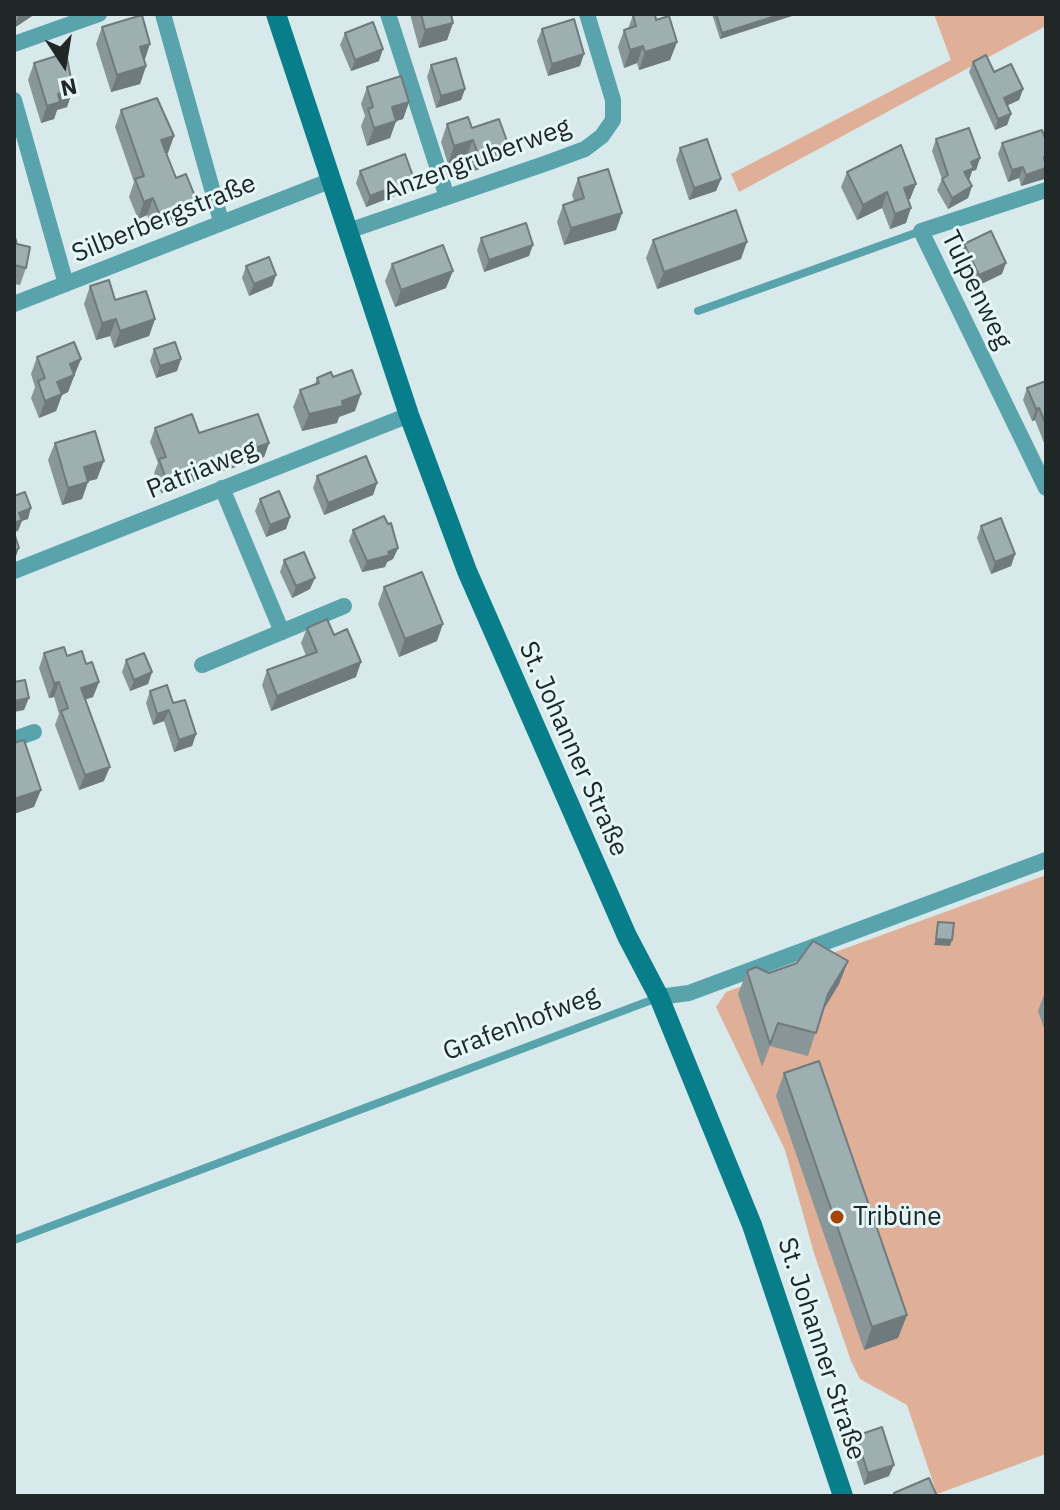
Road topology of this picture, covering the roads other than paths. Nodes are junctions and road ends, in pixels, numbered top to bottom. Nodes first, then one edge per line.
1 (99, 14) edge
2 (163, 14) edge
3 (276, 14) edge
4 (388, 14) edge
5 (587, 14) edge
6 (14, 44) edge
7 (14, 100) edge
8 (332, 180) junction
9 (1046, 190) edge
10 (447, 197) junction
11 (221, 221) junction
12 (348, 231) junction
13 (921, 231) junction
14 (66, 284) junction
15 (14, 304) edge
16 (698, 311) dead end
17 (409, 415) junction
18 (222, 488) junction
19 (1046, 488) edge
20 (14, 571) edge
21 (344, 606) dead end
22 (282, 632) junction
23 (202, 665) dead end
24 (34, 732) dead end
25 (14, 739) edge
26 (1046, 860) edge
27 (659, 997) junction
28 (14, 1240) edge
29 (843, 1496) edge

1 - 6 street
2 - 11 street
3 - 8 street, St. Johanner Straße
4 - 10 street
5 - 10 street, Anzengruberweg
7 - 14 street
8 - 11 street, Silberbergstraße
8 - 12 street, St. Johanner Straße
9 - 13 street, Tulpenweg
10 - 12 street, Anzengruberweg
11 - 14 street, Silberbergstraße
12 - 17 street, St. Johanner Straße
13 - 16 lane
13 - 19 street, Tulpenweg
14 - 15 street, Silberbergstraße
17 - 18 street, Patriaweg
17 - 27 street, St. Johanner Straße
18 - 20 street, Patriaweg
18 - 22 street
21 - 22 street
22 - 23 street
24 - 25 street
26 - 27 street, Grafenhofweg
27 - 28 lane, Grafenhofweg
27 - 29 street, St. Johanner Straße

